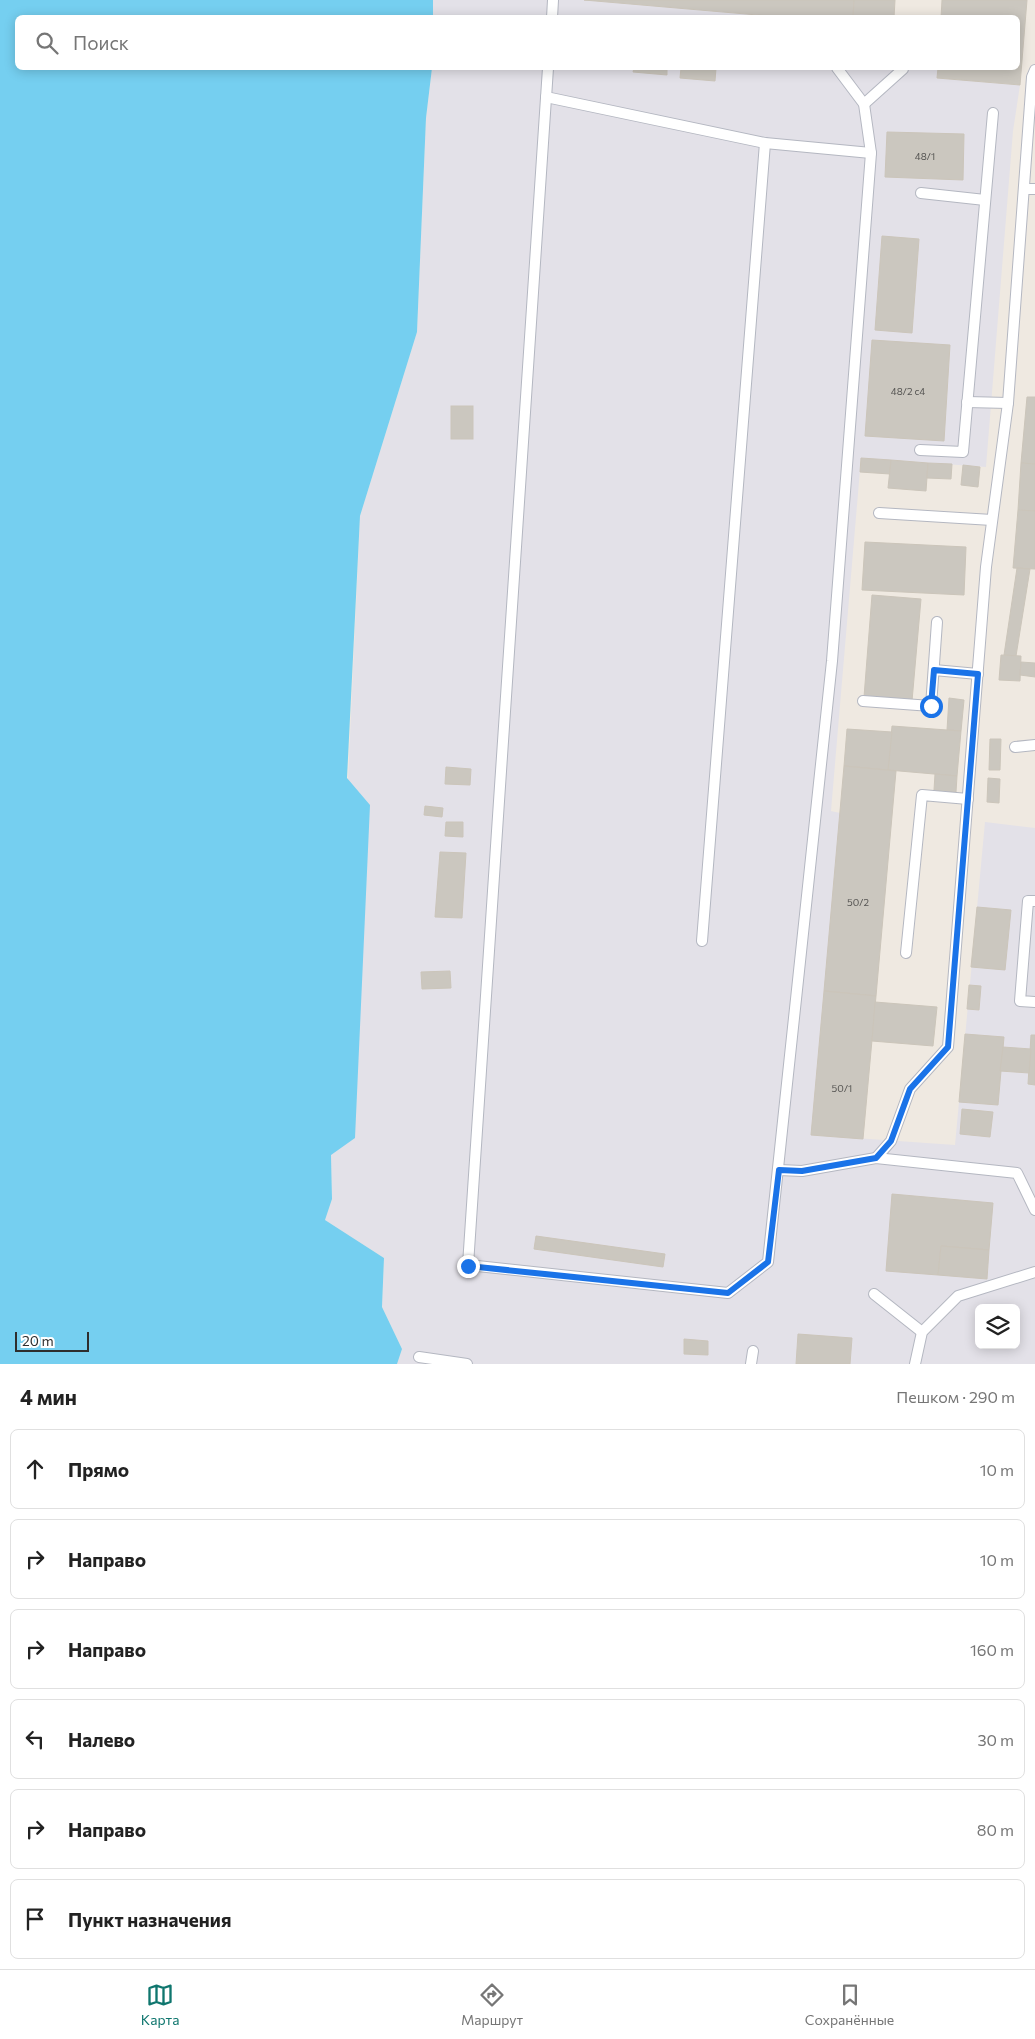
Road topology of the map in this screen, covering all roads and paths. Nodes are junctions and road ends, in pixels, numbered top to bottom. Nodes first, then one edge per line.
1 (553, 0) edge
2 (552, 15) edge
3 (548, 70) edge
4 (838, 70) edge
5 (902, 70) edge
6 (1035, 70) edge
7 (546, 96) junction
8 (864, 104) junction
9 (993, 113) dead end
10 (765, 143) junction
11 (871, 154) junction
12 (1024, 189) junction
13 (1035, 190) edge
14 (921, 192) dead end
15 (985, 200) junction
16 (967, 402) junction
17 (1008, 403) junction
18 (920, 450) dead end
19 (879, 513) dead end
20 (992, 520) junction
21 (937, 622) dead end
22 (934, 670) junction
23 (978, 674) junction
24 (863, 701) dead end
25 (1035, 745) edge
26 (1015, 747) dead end
27 (968, 799) junction
28 (1035, 901) edge
29 (702, 941) dead end
30 (906, 953) dead end
31 (1035, 1002) edge
32 (876, 1158) junction
33 (779, 1170) junction
34 (1035, 1210) edge
35 (1035, 1272) edge
36 (874, 1294) dead end
37 (922, 1332) junction
38 (753, 1351) dead end
39 (419, 1357) dead end
40 (467, 1364) edge
41 (751, 1364) edge
42 (915, 1364) edge

1 - 2 lane
3 - 7 lane
4 - 8 lane
5 - 8 lane
6 - 12 lane
7 - 10 lane
7 - 33 lane
8 - 11 lane
9 - 15 lane
10 - 11 lane
10 - 29 lane
11 - 33 lane
12 - 13 lane
12 - 17 lane
14 - 15 lane
15 - 16 lane
16 - 17 lane
16 - 18 lane
17 - 20 lane
19 - 20 lane
20 - 23 lane
21 - 22 lane
22 - 23 lane
22 - 24 lane
23 - 27 lane
25 - 26 lane
27 - 30 lane
27 - 32 lane
28 - 31 lane
32 - 33 lane
32 - 34 lane
35 - 37 lane
36 - 37 lane
37 - 42 lane
38 - 41 lane
39 - 40 lane

